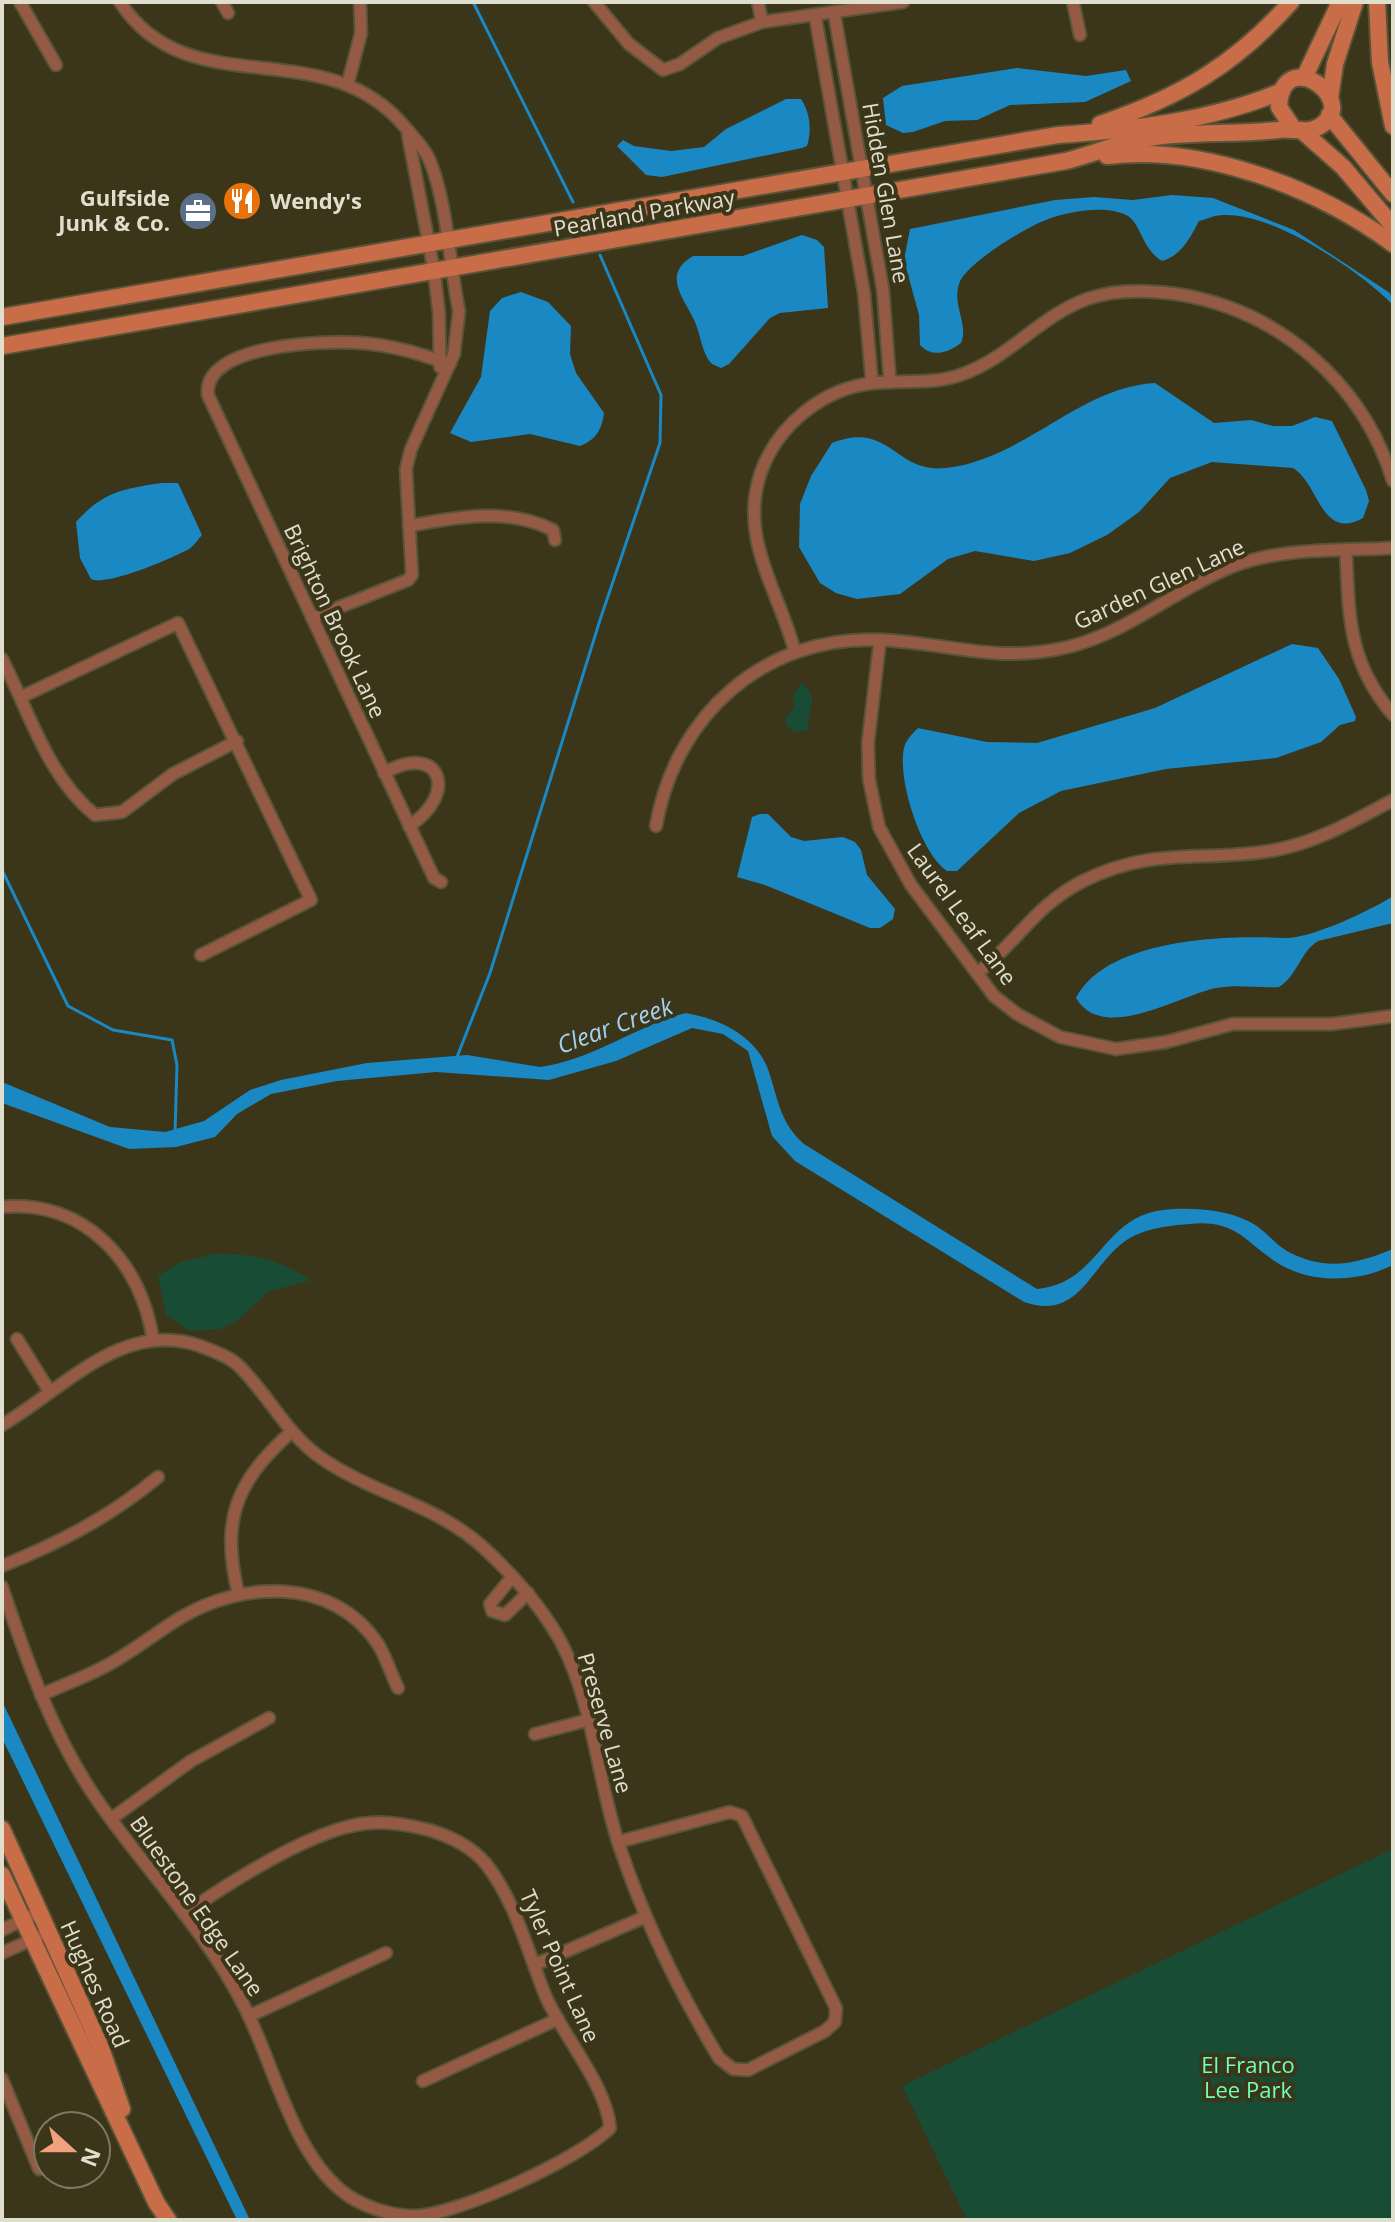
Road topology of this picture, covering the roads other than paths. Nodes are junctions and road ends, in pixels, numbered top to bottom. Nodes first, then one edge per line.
1 (20, 2) edge
2 (120, 2) edge
3 (360, 2) edge
4 (594, 2) edge
5 (758, 2) edge
6 (903, 2) edge
7 (1073, 2) edge
8 (1291, 2) edge
9 (1340, 2) edge
10 (1355, 2) edge
11 (1377, 2) edge
12 (834, 12) junction
13 (815, 15) junction
14 (762, 22) junction
15 (1080, 35) dead end
16 (56, 65) dead end
17 (1304, 78) junction
18 (348, 83) junction
19 (1282, 91) junction
20 (1330, 107) junction
21 (1393, 126) edge
22 (1297, 129) junction
23 (407, 130) junction
24 (1058, 135) junction
25 (1066, 161) junction
26 (862, 171) junction
27 (843, 174) junction
28 (1393, 194) edge
29 (866, 197) junction
30 (848, 199) junction
31 (1393, 226) edge
32 (447, 240) junction
33 (430, 243) junction
34 (1393, 244) edge
35 (442, 269) junction
36 (2, 317) edge
37 (2, 346) edge
38 (445, 362) junction
39 (890, 382) junction
40 (872, 383) junction
41 (1393, 481) edge
42 (409, 526) junction
43 (555, 540) dead end
44 (1393, 548) edge
45 (1346, 551) junction
46 (312, 618) junction
47 (880, 640) junction
48 (795, 652) junction
49 (2, 659) edge
50 (21, 697) junction
51 (1393, 715) edge
52 (237, 741) junction
53 (384, 773) junction
54 (1393, 800) edge
55 (409, 826) junction
56 (656, 826) dead end
57 (441, 882) dead end
58 (201, 955) dead end
59 (977, 973) junction
60 (1393, 1016) edge
61 (2, 1207) edge
62 (17, 1339) dead end
63 (153, 1340) junction
64 (50, 1392) junction
65 (2, 1425) edge
66 (291, 1432) junction
67 (158, 1477) dead end
68 (2, 1566) edge
69 (512, 1577) junction
70 (2, 1587) edge
71 (238, 1593) junction
72 (528, 1593) junction
73 (398, 1688) dead end
74 (41, 1695) junction
75 (269, 1718) dead end
76 (588, 1720) junction
77 (535, 1734) dead end
78 (111, 1819) junction
79 (2, 1829) edge
80 (618, 1842) junction
81 (2, 1875) edge
82 (39, 1912) junction
83 (184, 1914) junction
84 (645, 1917) junction
85 (23, 1919) junction
86 (2, 1930) edge
87 (40, 1936) junction
88 (2, 1953) edge
89 (386, 1953) dead end
90 (534, 1965) junction
91 (249, 2016) junction
92 (558, 2019) junction
93 (2, 2079) edge
94 (423, 2081) dead end
95 (32, 2152) edge
96 (443, 2216) edge
97 (168, 2220) edge

1 - 16 street
2 - 18 street
3 - 18 street
4 - 14 street
5 - 14 street
6 - 12 street
7 - 15 street
8 - 24 main road
9 - 17 main road
10 - 20 main road
11 - 21 main road
12 - 13 street
12 - 26 street, Hidden Glen Lane
13 - 14 street
13 - 27 street, Hidden Glen Lane
17 - 19 main road
17 - 20 main road
18 - 23 street
19 - 22 main road
19 - 24 main road, Pearland Parkway
20 - 22 main road
20 - 28 main road
22 - 25 main road, Pearland Parkway
22 - 31 main road
23 - 32 street
23 - 33 street
24 - 26 main road, Pearland Parkway
25 - 29 main road, Pearland Parkway
25 - 34 main road
26 - 27 main road, Pearland Parkway
26 - 29 street, Hidden Glen Lane
27 - 30 street, Hidden Glen Lane
27 - 32 main road, Pearland Parkway
29 - 30 main road, Pearland Parkway
29 - 39 street, Hidden Glen Lane
30 - 35 main road, Pearland Parkway
30 - 40 street, Hidden Glen Lane
32 - 33 main road, Pearland Parkway
32 - 35 street
33 - 35 street
33 - 36 main road, Pearland Parkway
35 - 37 main road, Pearland Parkway
35 - 38 street
35 - 38 street
38 - 42 street
38 - 46 street, Brighton Brook Lane
39 - 40 street
39 - 41 street
40 - 48 street
42 - 43 street
42 - 46 street
44 - 45 street, Garden Glen Lane
45 - 47 street, Garden Glen Lane
45 - 51 street
46 - 53 street, Brighton Brook Lane
47 - 48 street, Garden Glen Lane
47 - 59 street, Laurel Leaf Lane
48 - 56 street, Garden Glen Lane
49 - 50 street
50 - 52 street
50 - 52 street
52 - 58 street
53 - 55 street, Brighton Brook Lane
53 - 55 street
54 - 59 street
55 - 57 street, Brighton Brook Lane
59 - 60 street, Laurel Leaf Lane
61 - 63 street
62 - 64 street
63 - 64 street
63 - 66 street, Preserve Lane
64 - 65 street
66 - 69 street, Preserve Lane
66 - 71 street
67 - 68 street
69 - 72 street, Preserve Lane
69 - 72 street
70 - 74 street, Bluestone Edge Lane
71 - 73 street
71 - 74 street
72 - 76 street, Preserve Lane
74 - 78 street, Bluestone Edge Lane
75 - 78 street
76 - 77 street
76 - 80 street, Preserve Lane
78 - 83 street, Bluestone Edge Lane
79 - 82 main road, Hughes Road
80 - 84 street, Preserve Lane
80 - 84 street, Preserve Lane
81 - 85 main road, Hughes Road
82 - 85 street
82 - 87 main road, Hughes Road
83 - 90 street, Tyler Point Lane
83 - 91 street, Bluestone Edge Lane
84 - 90 street
85 - 86 street
85 - 87 main road, Hughes Road
87 - 88 street
87 - 97 main road, Hughes Road
89 - 91 street
90 - 92 street, Tyler Point Lane
91 - 96 street, Bluestone Edge Lane
92 - 94 street
92 - 96 street, Tyler Point Lane
93 - 95 street

